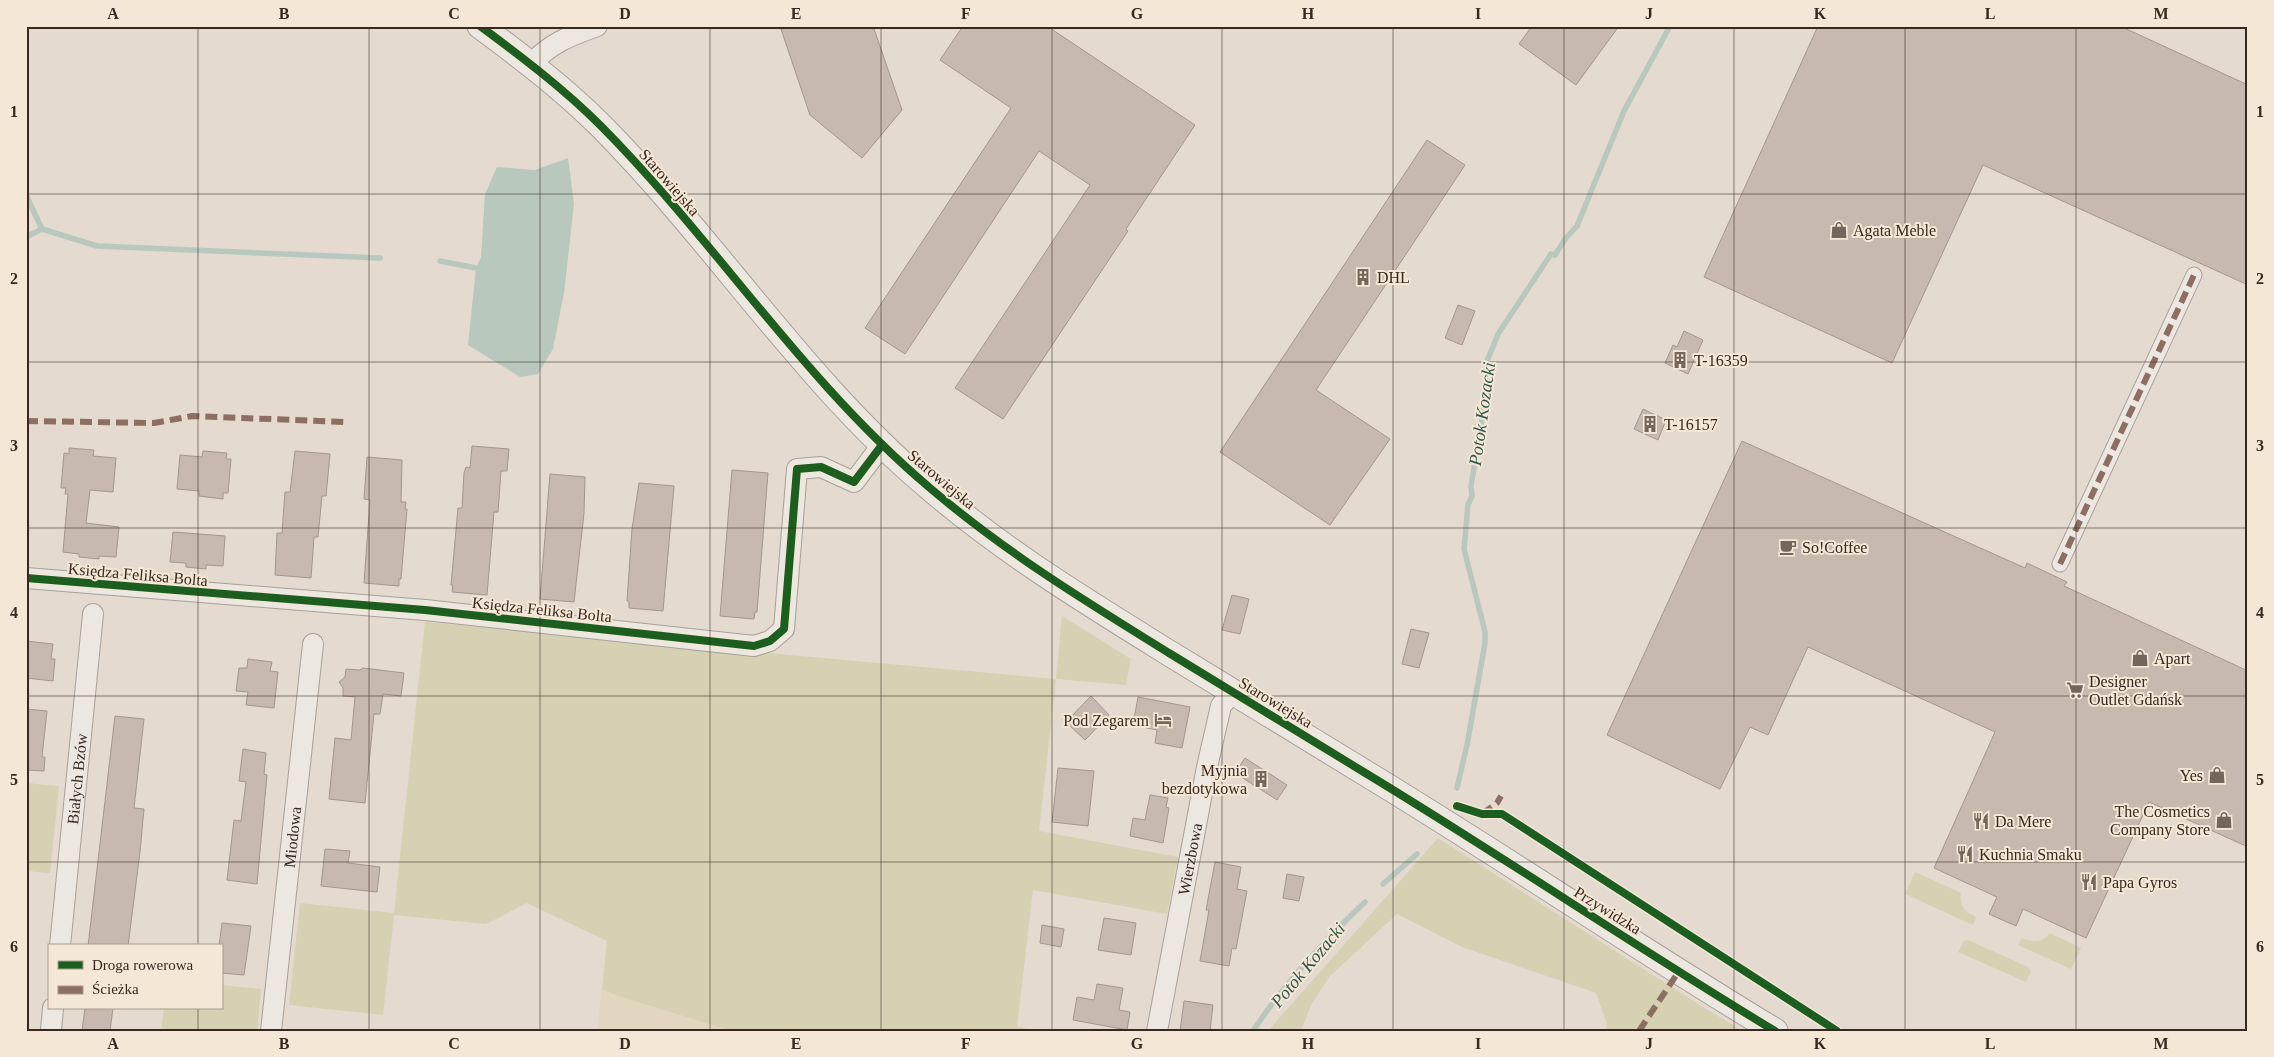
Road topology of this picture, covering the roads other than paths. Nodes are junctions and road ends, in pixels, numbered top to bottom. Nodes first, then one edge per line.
1 (480, 26) edge
2 (597, 26) edge
3 (531, 64) junction
4 (2194, 275) dead end
5 (882, 445) junction
6 (2060, 564) dead end
7 (26, 578) edge
8 (93, 614) dead end
9 (313, 644) dead end
10 (1232, 692) junction
11 (1427, 811) joint
12 (60, 944) edge
13 (53, 1010) edge
14 (51, 1031) edge
15 (271, 1031) edge
16 (1157, 1031) edge
17 (1774, 1031) edge

1 - 3 street, Starowiejska
2 - 3 street
3 - 5 street, Starowiejska
4 - 6 street
5 - 7 street, Księdza Feliksa Bolta
5 - 10 street, Starowiejska
8 - 12 street, Białych Bzów
9 - 15 street, Miodowa
10 - 11 street, Starowiejska
10 - 16 street, Wierzbowa
11 - 17 street, Przywidzka
13 - 14 street

